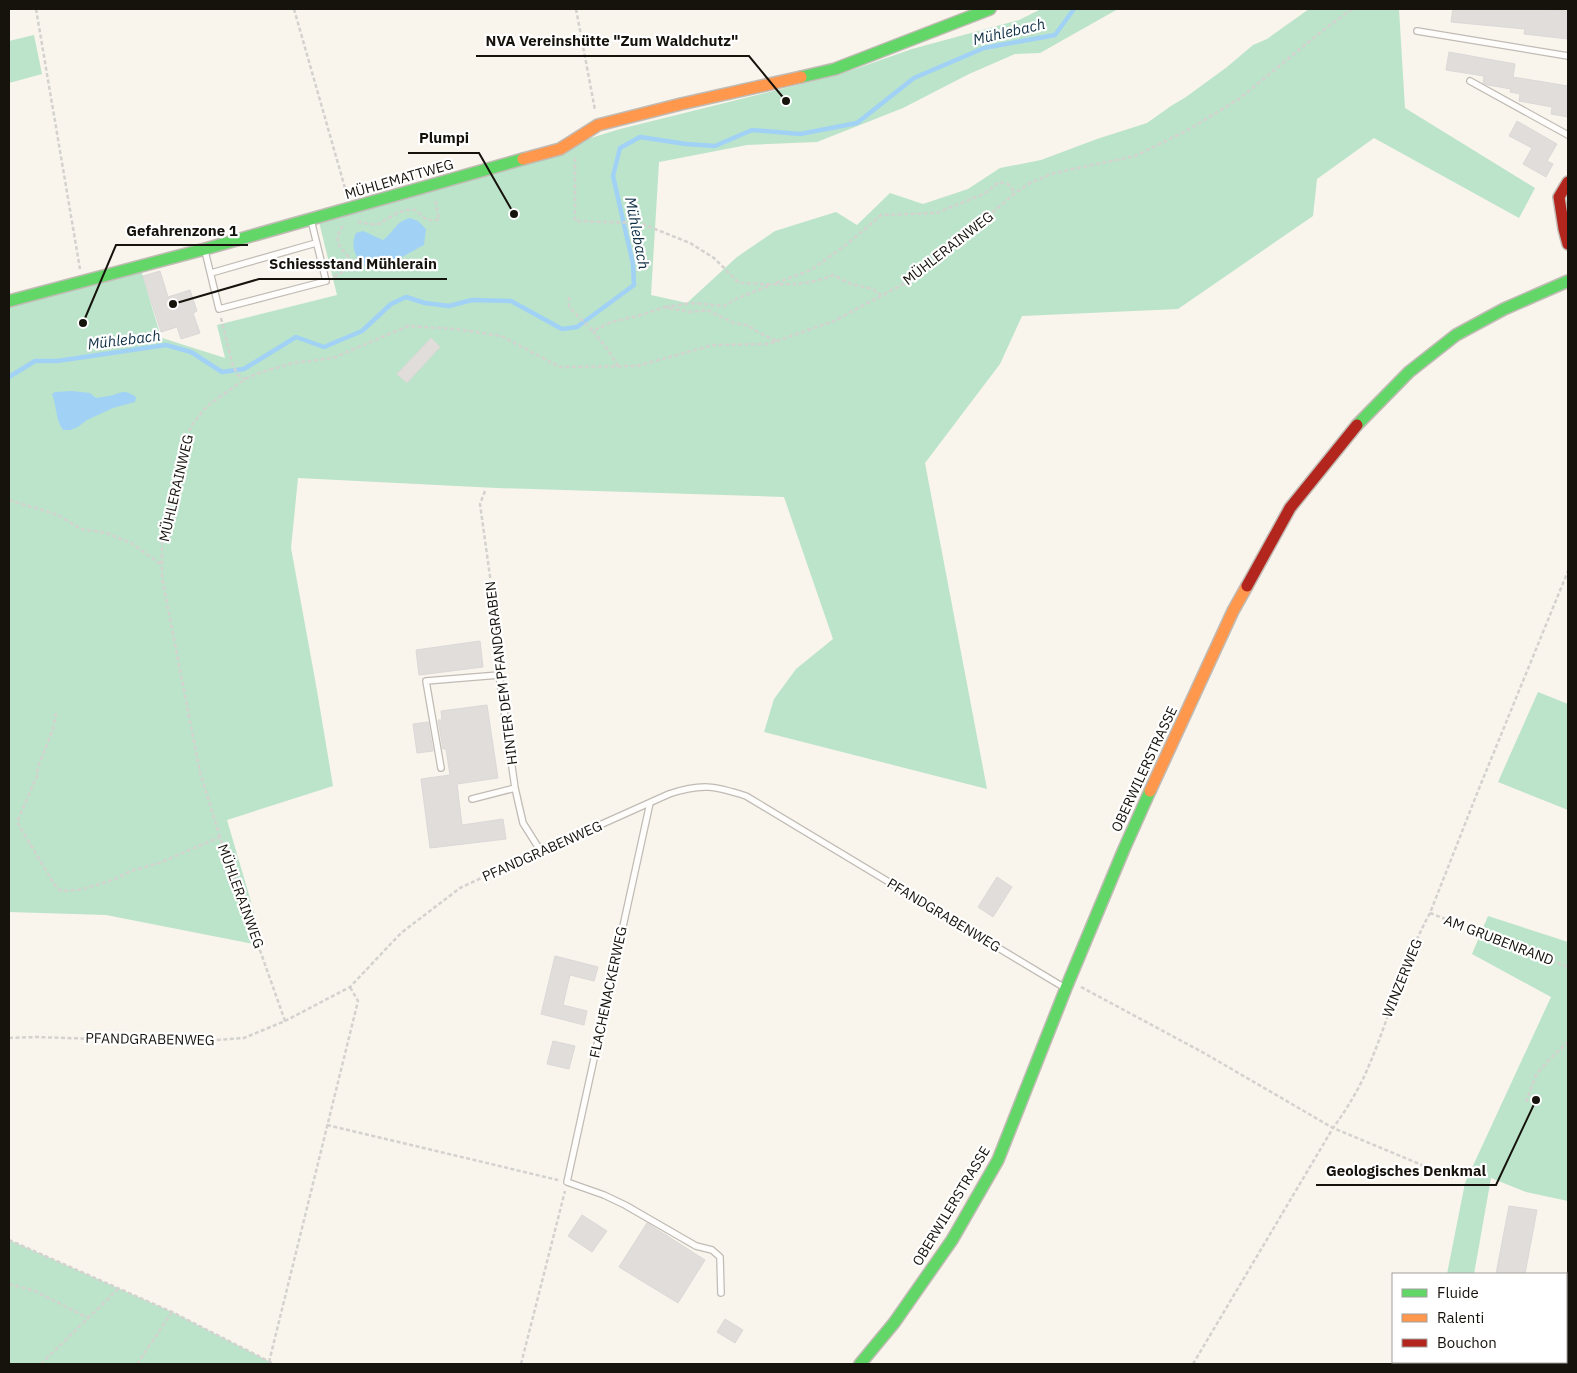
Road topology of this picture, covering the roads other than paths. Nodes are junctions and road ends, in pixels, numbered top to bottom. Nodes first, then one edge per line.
1 (990, 9) edge
2 (1417, 31) dead end
3 (1568, 56) edge
4 (1470, 81) dead end
5 (1568, 136) edge
6 (1568, 182) edge
7 (310, 219) junction
8 (316, 243) junction
9 (1568, 244) edge
10 (205, 248) junction
11 (211, 273) junction
12 (1568, 281) edge
13 (9, 301) edge
14 (441, 768) dead end
15 (515, 788) junction
16 (472, 798) dead end
17 (650, 803) junction
18 (540, 850) joint
19 (1067, 984) junction
20 (720, 1294) dead end
21 (860, 1364) edge

1 - 7 street, MÜHLEMATTWEG
2 - 3 lane
4 - 5 lane
6 - 9 street
7 - 8 lane
7 - 10 street, MÜHLEMATTWEG
8 - 11 lane
8 - 11 lane
10 - 11 lane
10 - 13 street, MÜHLEMATTWEG
12 - 19 street, OBERWILERSTRASSE
14 - 15 lane, HINTER DEM PFANDGRABEN
15 - 16 lane
15 - 18 lane, HINTER DEM PFANDGRABEN
17 - 18 lane, PFANDGRABENWEG
17 - 19 lane, PFANDGRABENWEG
17 - 20 lane, FLACHENACKERWEG
19 - 21 street, OBERWILERSTRASSE

